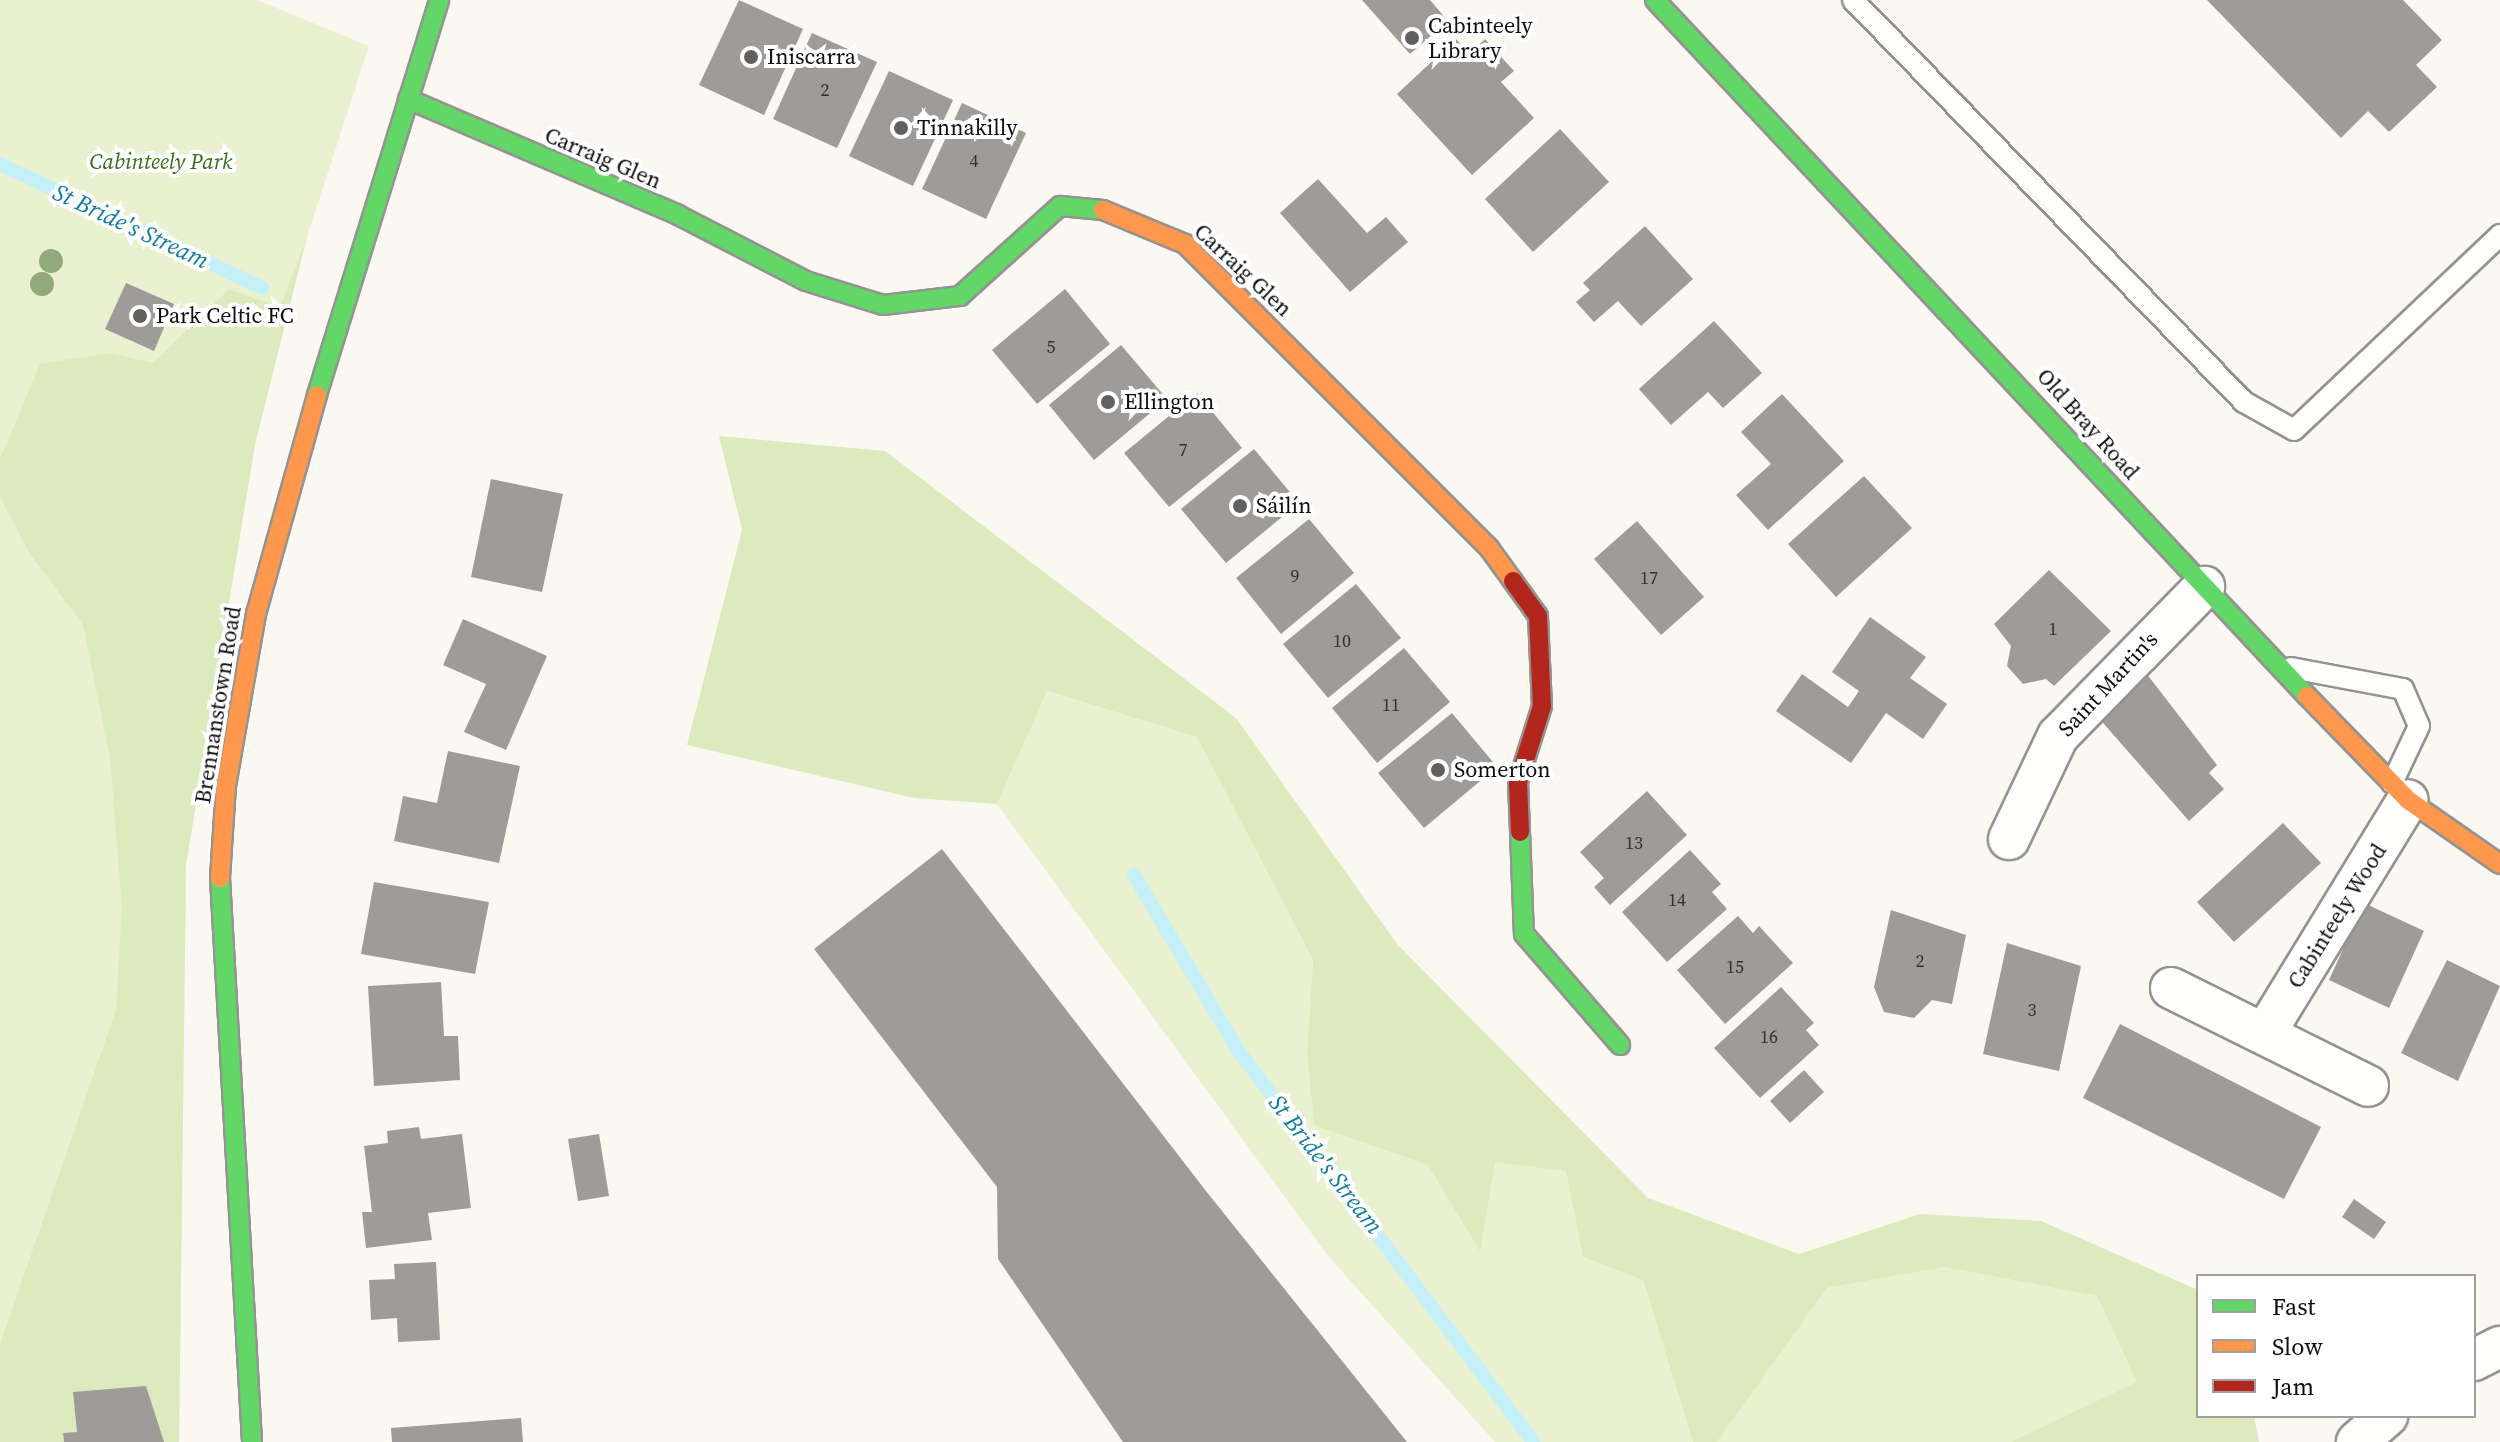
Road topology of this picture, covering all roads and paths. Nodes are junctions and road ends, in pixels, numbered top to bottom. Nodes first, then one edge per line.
1 (439, 0) edge
2 (1655, 0) edge
3 (1853, 0) edge
4 (1876, 0) edge
5 (1875, 23) junction
6 (408, 99) junction
7 (2500, 235) edge
8 (2204, 587) junction
9 (2283, 667) junction
10 (2400, 792) junction
11 (2009, 839) dead end
12 (2500, 864) edge
13 (2171, 988) dead end
14 (2265, 1033) junction
15 (1620, 1045) dead end
16 (2368, 1086) dead end
17 (2500, 1347) edge
18 (2476, 1359) edge
19 (2385, 1418) edge
20 (252, 1442) edge
21 (2357, 1442) edge

1 - 6 street, Brennanstown Road
2 - 8 street, Old Bray Road
3 - 5 lane
4 - 5 lane
5 - 7 lane
6 - 15 street, Carraig Glen
6 - 20 street, Brennanstown Road
8 - 9 street, Old Bray Road
8 - 11 street, Saint Martin's
9 - 10 street, Old Bray Road
9 - 10 lane
10 - 12 street, Old Bray Road
10 - 14 street, Cabinteely Wood
13 - 14 street
14 - 16 street
17 - 18 street
19 - 21 street

